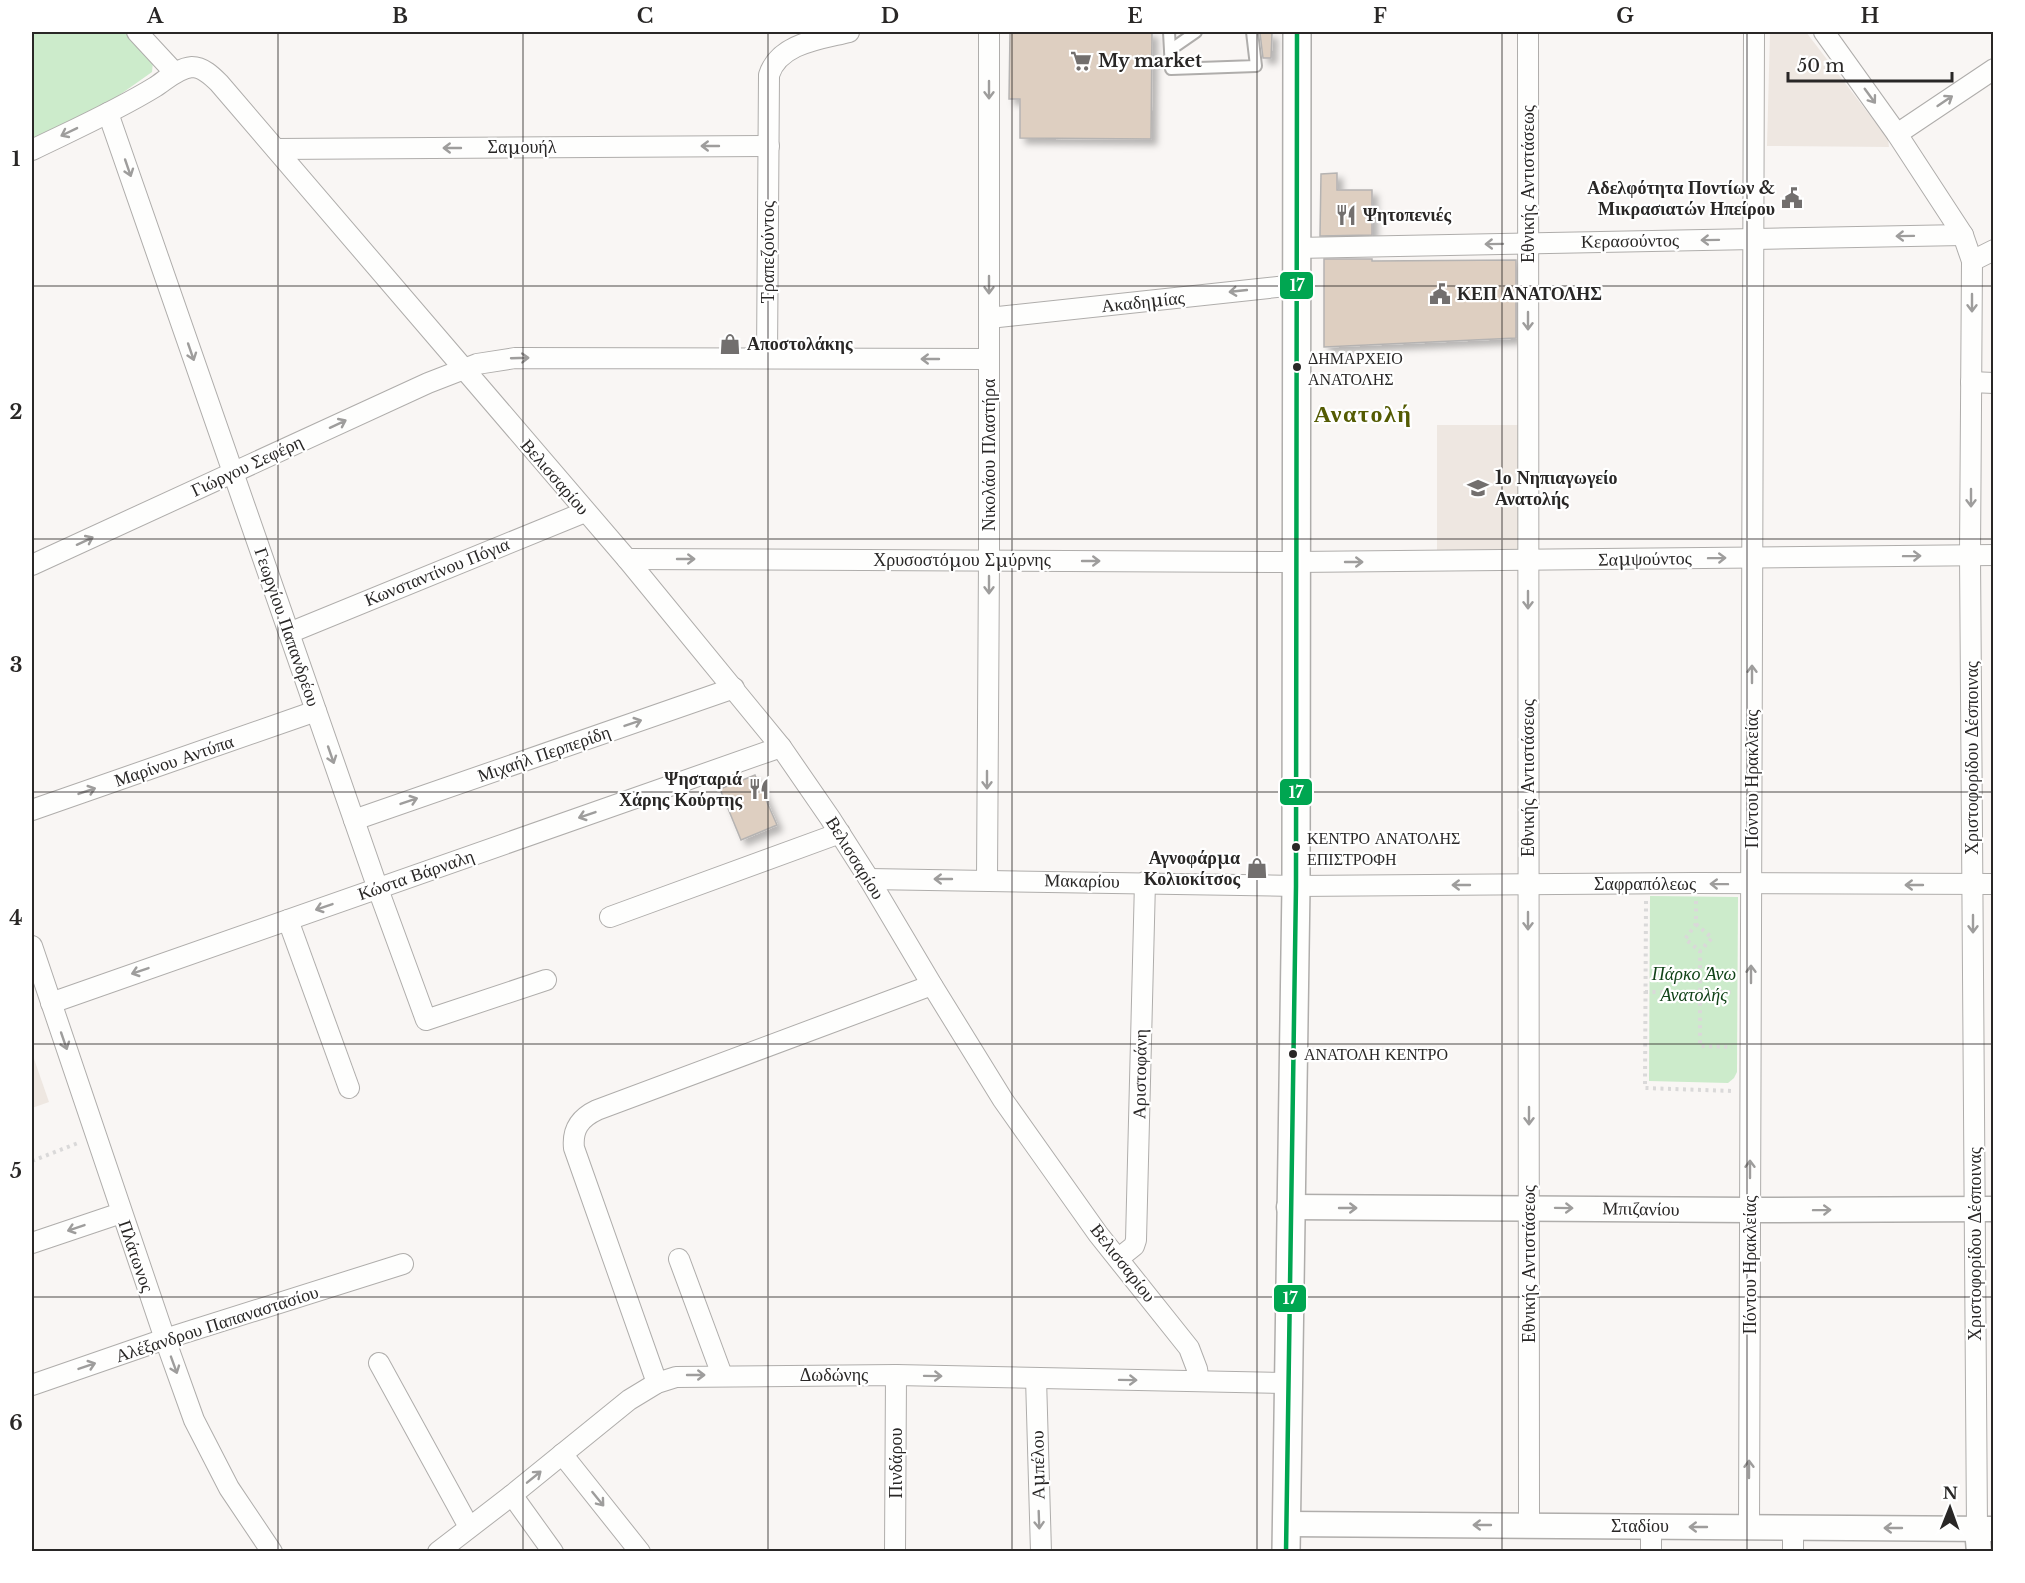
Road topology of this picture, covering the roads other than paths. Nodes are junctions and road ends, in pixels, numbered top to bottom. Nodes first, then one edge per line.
1 (137, 32) edge
2 (849, 32) edge
3 (989, 32) edge
4 (1169, 32) edge
5 (1196, 32) edge
6 (1252, 32) edge
7 (1297, 32) edge
8 (1528, 32) edge
9 (1754, 32) edge
10 (1824, 32) edge
11 (1170, 50) junction
12 (1994, 69) edge
13 (175, 73) junction
14 (108, 113) junction
15 (1897, 134) junction
16 (769, 146) junction
17 (276, 149) junction
18 (32, 150) edge
19 (1963, 235) junction
20 (1753, 239) junction
21 (1528, 243) junction
22 (1296, 248) junction
23 (1994, 250) edge
24 (1972, 261) junction
25 (1296, 285) junction
26 (989, 318) junction
27 (767, 358) junction
28 (989, 359) junction
29 (463, 368) junction
30 (1971, 382) junction
31 (1994, 383) edge
32 (233, 473) junction
33 (585, 512) junction
34 (1970, 555) junction
35 (1994, 555) edge
36 (1752, 558) junction
37 (627, 559) junction
38 (989, 560) junction
39 (1528, 560) junction
40 (1296, 562) junction
41 (32, 566) edge
42 (289, 633) junction
43 (734, 688) junction
44 (316, 711) junction
45 (781, 747) junction
46 (32, 810) edge
47 (354, 820) junction
48 (840, 833) junction
49 (869, 879) junction
50 (987, 879) junction
51 (1145, 882) junction
52 (1751, 884) junction
53 (1994, 884) edge
54 (1528, 885) junction
55 (1972, 885) junction
56 (1296, 886) junction
57 (378, 889) junction
58 (610, 917) dead end
59 (288, 920) junction
60 (32, 946) edge
61 (546, 980) dead end
62 (932, 985) junction
63 (51, 1003) junction
64 (349, 1088) dead end
65 (1289, 1208) junction
66 (1529, 1208) junction
67 (1984, 1209) edge
68 (1750, 1210) junction
69 (121, 1213) junction
70 (32, 1243) edge
71 (1119, 1258) junction
72 (679, 1259) dead end
73 (403, 1264) dead end
74 (165, 1340) junction
75 (379, 1363) dead end
76 (722, 1375) junction
77 (896, 1375) junction
78 (1036, 1378) junction
79 (1199, 1381) junction
80 (657, 1383) junction
81 (1288, 1383) junction
82 (32, 1385) edge
83 (562, 1454) junction
84 (512, 1495) junction
85 (1286, 1524) junction
86 (1529, 1525) junction
87 (1652, 1526) junction
88 (470, 1527) junction
89 (1749, 1527) junction
90 (1793, 1527) junction
91 (1983, 1536) edge
92 (272, 1551) edge
93 (438, 1551) edge
94 (553, 1551) edge
95 (640, 1551) edge
96 (895, 1551) edge
97 (1041, 1551) edge
98 (1286, 1551) edge
99 (1651, 1551) edge
100 (1793, 1551) edge

1 - 13 street
2 - 16 street, Τραπεζούντος
3 -> 26 street, Νικολάου Πλαστήρα
4 - 11 lane
5 - 11 lane
6 - 11 lane
7 - 22 main road
8 - 21 street, Εθνικής Αντιστάσεως
9 - 20 street, Πόντου Ηρακλείας
10 -> 15 street, Χριστοφορίδου Δέσποινας
15 -> 12 street
13 - 14 street
13 - 17 street, Βελισσαρίου
14 -> 18 street
14 -> 32 street, Γεωργίου Παπανδρέου
15 - 19 street, Χριστοφορίδου Δέσποινας
16 -> 17 street, Σαμουήλ
16 - 27 street, Τραπεζούντος
17 - 29 street, Βελισσαρίου
19 -> 20 street, Κερασούντος
19 - 24 street, Χριστοφορίδου Δέσποινας
20 -> 21 street, Κερασούντος
20 - 36 street, Πόντου Ηρακλείας
21 -> 22 street, Κερασούντος
21 -> 39 street, Εθνικής Αντιστάσεως
22 - 25 main road
23 - 24 street
24 -> 30 street, Χριστοφορίδου Δέσποινας
25 -> 26 street, Ακαδημίας
25 - 40 main road
26 - 28 street, Νικολάου Πλαστήρα
28 -> 27 street, Γιώργου Σεφέρη
29 -> 27 street, Γιώργου Σεφέρη
28 - 38 street, Νικολάου Πλαστήρα
32 -> 29 street, Γιώργου Σεφέρη
29 - 33 street, Βελισσαρίου
30 - 31 street
30 -> 34 street, Χριστοφορίδου Δέσποινας
41 -> 32 street, Γιώργου Σεφέρη
32 - 42 street, Γεωργίου Παπανδρέου
33 - 37 street, Βελισσαρίου
33 - 42 street, Κωνσταντίνου Πόγια
34 - 35 street, Σαμψούντος
36 -> 34 street, Σαμψούντος
34 - 55 street, Χριστοφορίδου Δέσποινας
39 -> 36 street, Σαμψούντος
52 -> 36 street, Πόντου Ηρακλείας
37 -> 38 street, Χρυσοστόμου Σμύρνης
37 - 43 street, Βελισσαρίου
38 -> 40 street, Χρυσοστόμου Σμύρνης
38 -> 50 street, Νικολάου Πλαστήρα
40 -> 39 street, Σαμψούντος
39 -> 54 street, Εθνικής Αντιστάσεως
40 - 56 main road
42 - 44 street, Γεωργίου Παπανδρέου
43 - 45 street, Βελισσαρίου
47 -> 43 street, Μιχαήλ Περπερίδη
46 -> 44 street, Μαρίνου Αντύπα
44 -> 47 street, Γεωργίου Παπανδρέου
45 - 48 street, Βελισσαρίου
45 -> 57 street, Κώστα Βάρναλη
47 - 57 street, Γεωργίου Παπανδρέου
48 - 49 street, Βελισσαρίου
48 - 58 street
50 -> 49 street, Μακαρίου
49 - 62 street, Βελισσαρίου
50 - 51 street, Μακαρίου
51 - 56 street, Μακαρίου
51 - 71 street, Αριστοφάνη
52 -> 54 street, Σαφραπόλεως
55 -> 52 street, Σαφραπόλεως
68 -> 52 street, Πόντου Ηρακλείας
53 - 55 street, Σαφραπόλεως
54 -> 56 street, Σαφραπόλεως
54 -> 66 street, Εθνικής Αντιστάσεως
55 -> 67 street, Χριστοφορίδου Δέσποινας
56 - 65 main road
57 -> 59 street, Κώστα Βάρναλη
57 - 61 street, Γεωργίου Παπανδρέου
59 -> 63 street, Κώστα Βάρναλη
59 - 64 street
60 - 63 street, Πλάτωνος
62 - 71 street, Βελισσαρίου
62 - 80 street
63 -> 69 street, Πλάτωνος
65 -> 66 street, Μπιζανίου
65 - 81 main road
66 -> 68 street, Μπιζανίου
66 - 86 street, Εθνικής Αντιστάσεως
68 -> 67 street, Μπιζανίου
67 - 91 street, Χριστοφορίδου Δέσποινας
89 -> 68 street, Πόντου Ηρακλείας
69 -> 70 street
69 - 74 street, Πλάτωνος
71 - 79 street, Βελισσαρίου
72 - 76 street
73 - 74 street, Αλέξανδρου Παπαναστασίου
82 -> 74 street, Αλέξανδρου Παπαναστασίου
74 -> 92 street, Πλάτωνος
75 - 88 street
76 - 77 street, Δωδώνης
80 -> 76 street, Δωδώνης
77 -> 78 street, Δωδώνης
77 - 96 street, Πινδάρου
78 -> 79 street, Δωδώνης
78 -> 97 street, Αμπέλου
79 - 81 street, Δωδώνης
80 - 83 street, Δωδώνης
81 - 85 main road
84 -> 83 street, Δωδώνης
83 -> 95 street
84 - 88 street, Δωδώνης
84 - 94 street
86 -> 85 street, Σταδίου
85 - 98 main road
86 - 87 street, Σταδίου
89 -> 87 street, Σταδίου
87 - 99 street
88 - 93 street, Δωδώνης
89 - 90 street, Σταδίου
91 -> 90 street, Σταδίου
90 - 100 street

